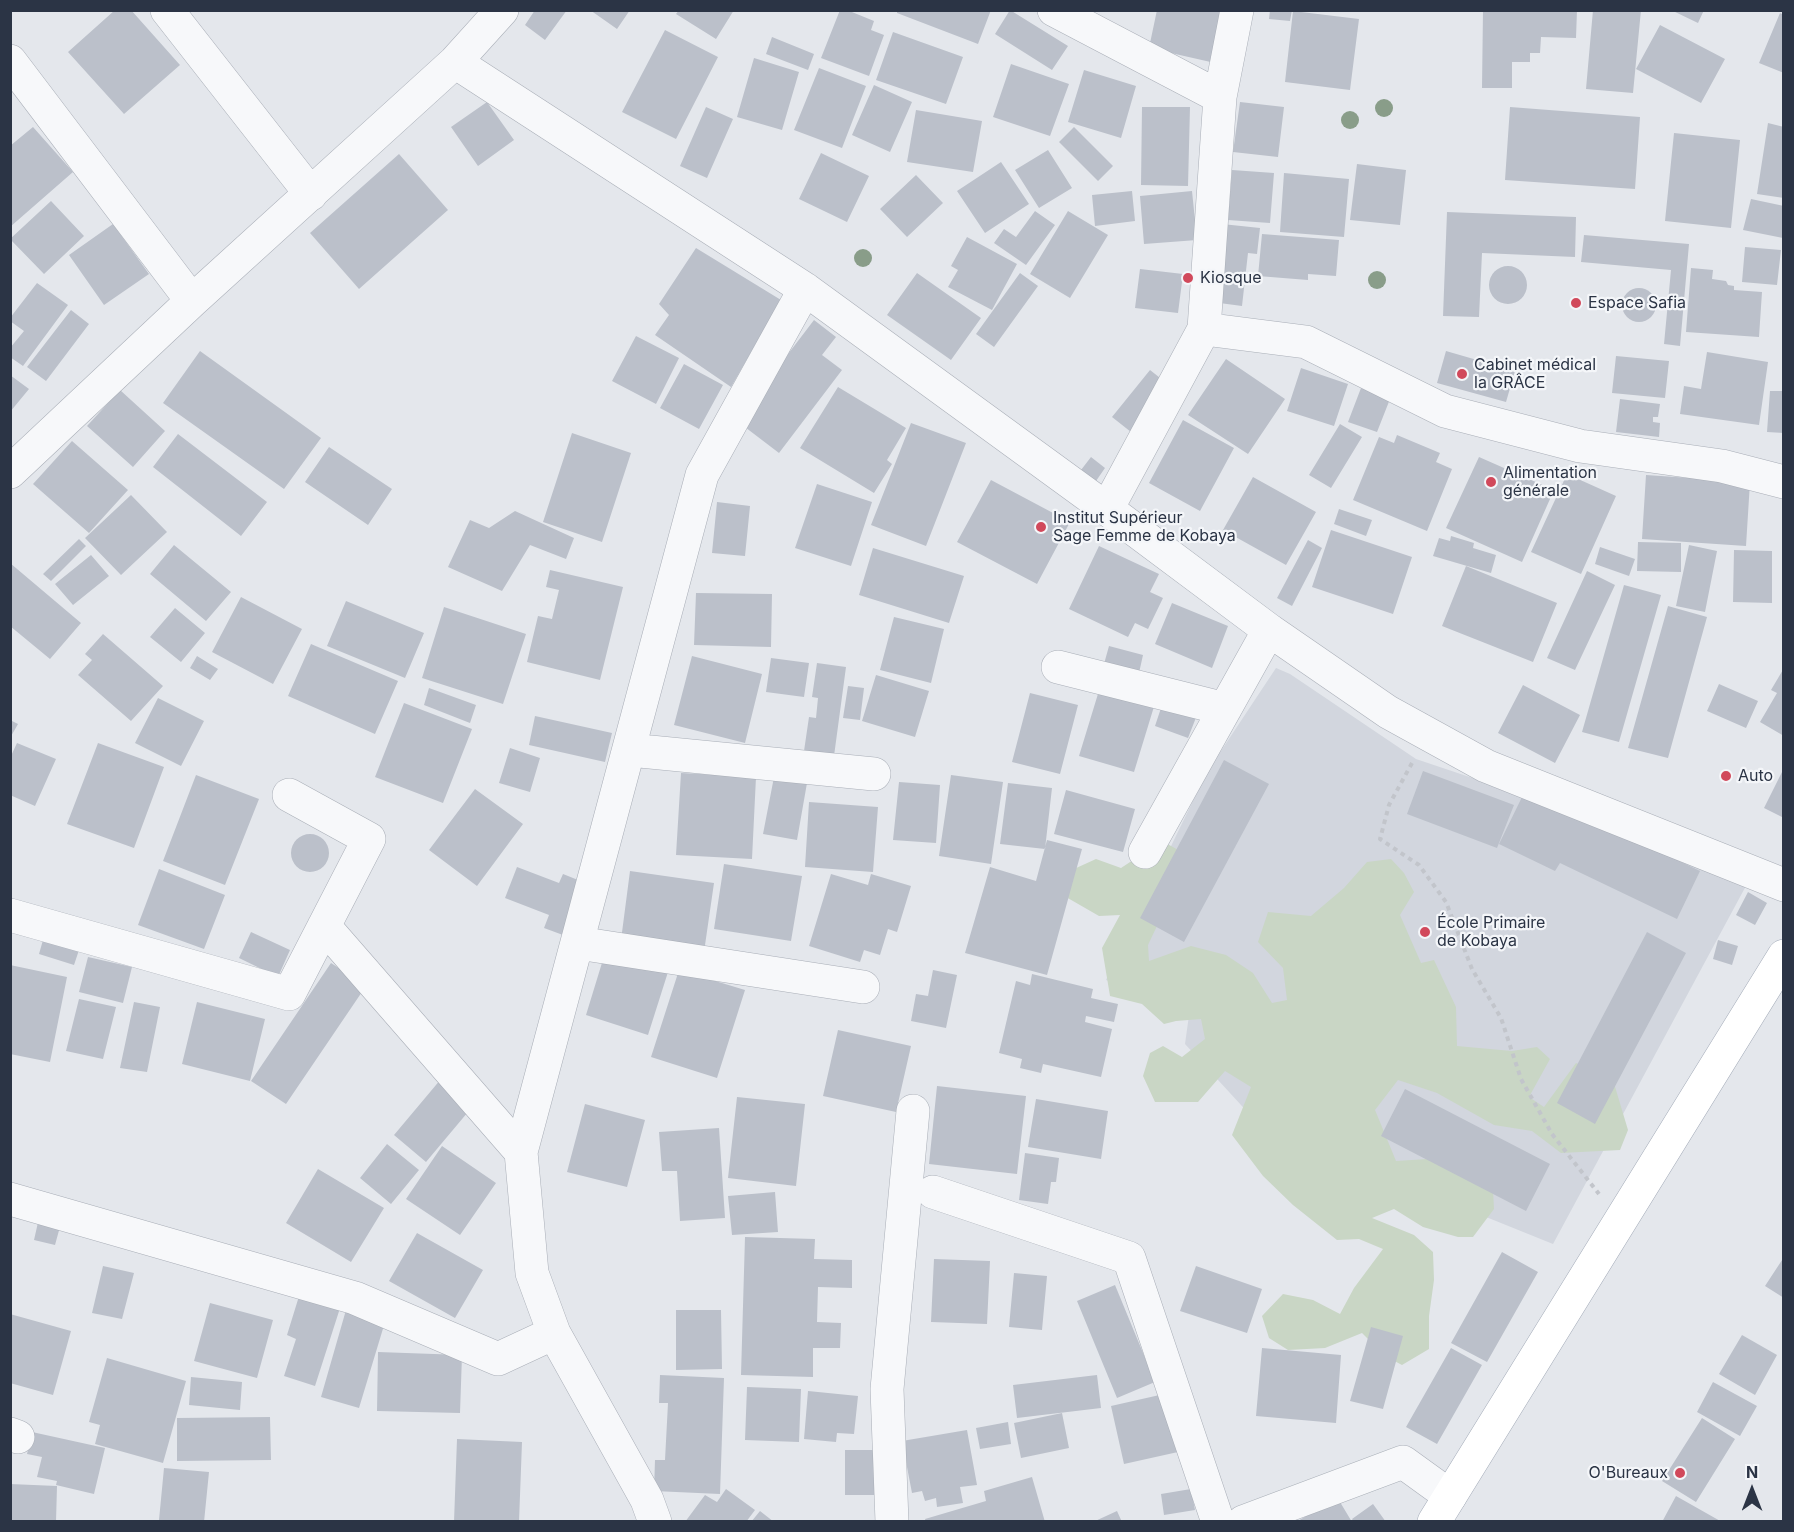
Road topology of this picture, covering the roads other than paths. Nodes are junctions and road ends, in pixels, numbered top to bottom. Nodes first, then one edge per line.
1 (167, 10) edge
2 (502, 10) edge
3 (1054, 10) edge
4 (1237, 10) edge
5 (10, 61) edge
6 (455, 62) junction
7 (1220, 97) junction
8 (310, 194) junction
9 (805, 288) junction
10 (192, 301) junction
11 (1204, 329) junction
12 (10, 472) edge
13 (1784, 482) edge
14 (1107, 509) junction
15 (1269, 630) junction
16 (1058, 667) dead end
17 (1225, 709) junction
18 (630, 750) junction
19 (874, 774) dead end
20 (290, 795) dead end
21 (1145, 852) dead end
22 (1784, 885) edge
23 (10, 915) edge
24 (324, 926) junction
25 (578, 943) junction
26 (1784, 956) edge
27 (863, 987) dead end
28 (913, 1111) dead end
29 (521, 1152) junction
30 (933, 1192) dead end
31 (10, 1199) edge
32 (554, 1333) junction
33 (1442, 1509) edge
34 (656, 1521) edge
35 (892, 1521) edge
36 (1218, 1521) edge
37 (1243, 1521) edge

1 - 8 street
2 - 6 street
3 - 7 street
4 - 7 street
5 - 10 street
6 - 8 street
6 - 9 street
7 - 11 street
8 - 10 street
9 - 14 street
9 - 18 street
10 - 12 street
11 - 13 street
11 - 14 street
14 - 15 street
15 - 17 street
15 - 22 street
16 - 17 street
17 - 21 street
18 - 19 street
18 - 25 street
20 - 24 street
23 - 24 street
24 - 29 street
25 - 27 street
25 - 29 street
26 - 33 main road
28 - 35 street
29 - 32 street
30 - 36 street
31 - 32 street
32 - 34 street
33 - 37 street

